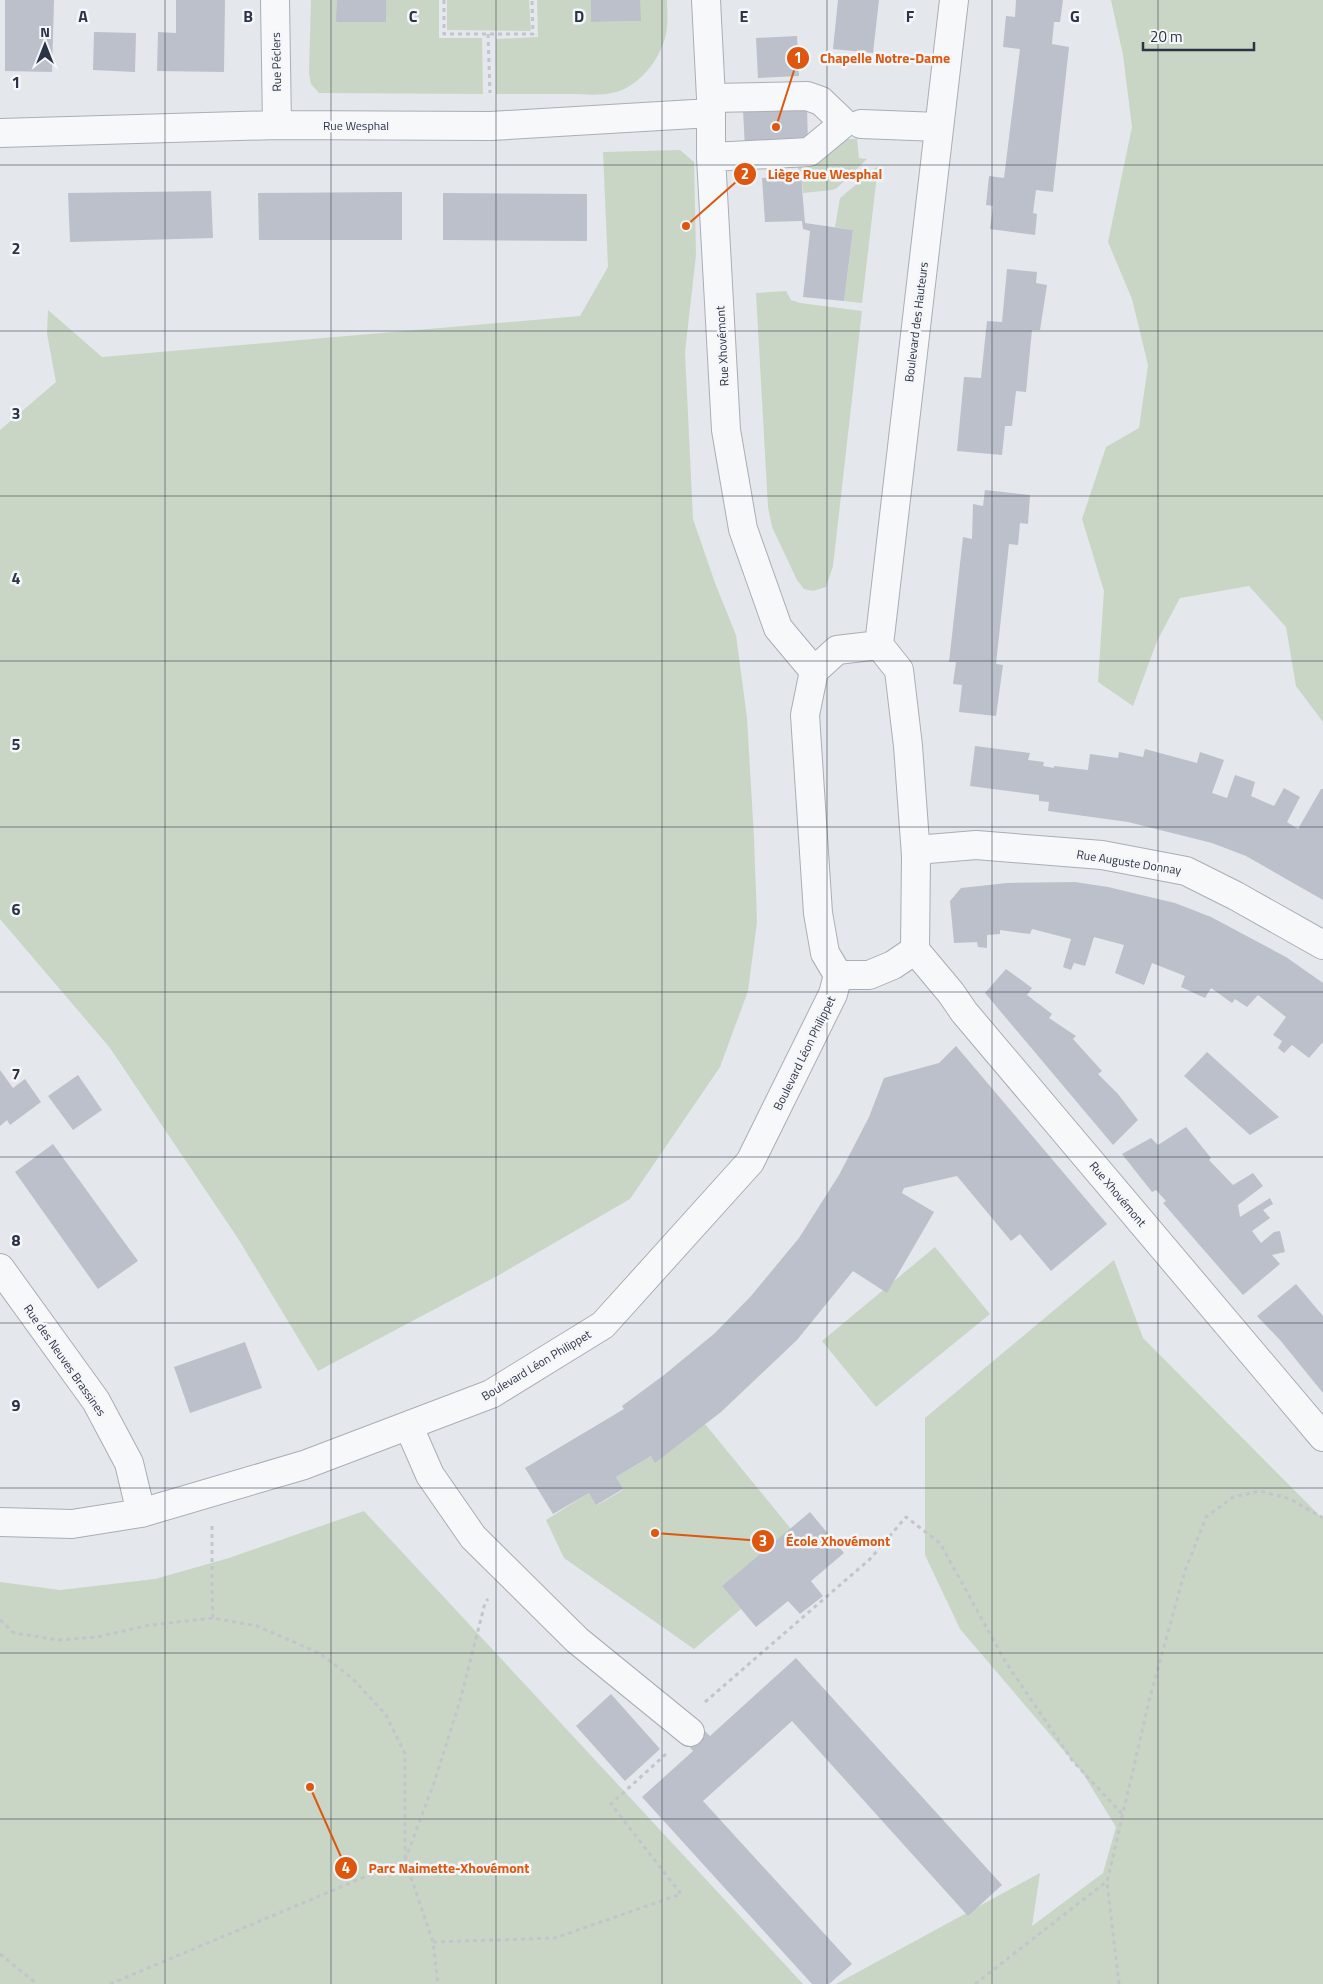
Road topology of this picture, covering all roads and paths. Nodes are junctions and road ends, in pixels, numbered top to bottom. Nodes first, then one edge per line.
1 (276, 0) edge
2 (444, 0) edge
3 (532, 0) edge
4 (706, 0) edge
5 (954, 0) edge
6 (488, 34) junction
7 (711, 105) junction
8 (861, 124) dead end
9 (278, 125) junction
10 (492, 126) junction
11 (939, 127) junction
12 (0, 134) edge
13 (711, 157) junction
14 (879, 645) junction
15 (814, 671) junction
16 (916, 850) junction
17 (1323, 945) edge
18 (916, 950) junction
19 (838, 975) junction
20 (0, 1268) edge
21 (408, 1427) junction
22 (1323, 1436) edge
23 (212, 1492) junction
24 (141, 1513) junction
25 (1323, 1518) edge
26 (0, 1522) edge
27 (505, 1570) junction
28 (214, 1618) junction
29 (0, 1620) edge
30 (685, 1728) junction
31 (1122, 1814) junction
32 (405, 1860) junction
33 (1107, 1882) junction
34 (433, 1942) junction
35 (0, 1954) edge
36 (114, 1983) edge
37 (37, 1984) edge
38 (110, 1984) edge
39 (438, 1984) edge
40 (975, 1984) edge
41 (1119, 1984) edge

1 - 9 street, Rue Péclers
2 - 6 path
3 - 6 path
4 - 7 street, Rue Xhovémont
5 - 11 street, Boulevard des Hauteurs
6 - 10 path
7 - 10 street, Rue Wesphal
7 - 13 street, Rue Xhovémont
7 - 13 street, Rue Wesphal
8 - 11 street
9 - 10 street, Rue Wesphal
9 - 12 street, Rue Wesphal
11 - 14 street, Boulevard des Hauteurs
13 - 15 street, Rue Xhovémont
14 - 15 street
14 - 16 street
15 - 19 street
16 - 17 street, Rue Auguste Donnay
16 - 18 street
18 - 19 street
18 - 22 street, Rue Xhovémont
19 - 21 street, Boulevard Léon Philippet
20 - 24 street, Rue des Neuves Brassines
21 - 23 street, Boulevard Léon Philippet
21 - 27 street
23 - 24 street, Boulevard Léon Philippet
23 - 28 path
24 - 26 street, Boulevard Léon Philippet
25 - 31 path
27 - 30 street
27 - 32 path
28 - 29 path
28 - 32 path
30 - 31 path
30 - 34 path
31 - 33 path
32 - 34 path
32 - 36 path
33 - 40 path
33 - 41 path
34 - 39 path
35 - 37 path
36 - 38 path

